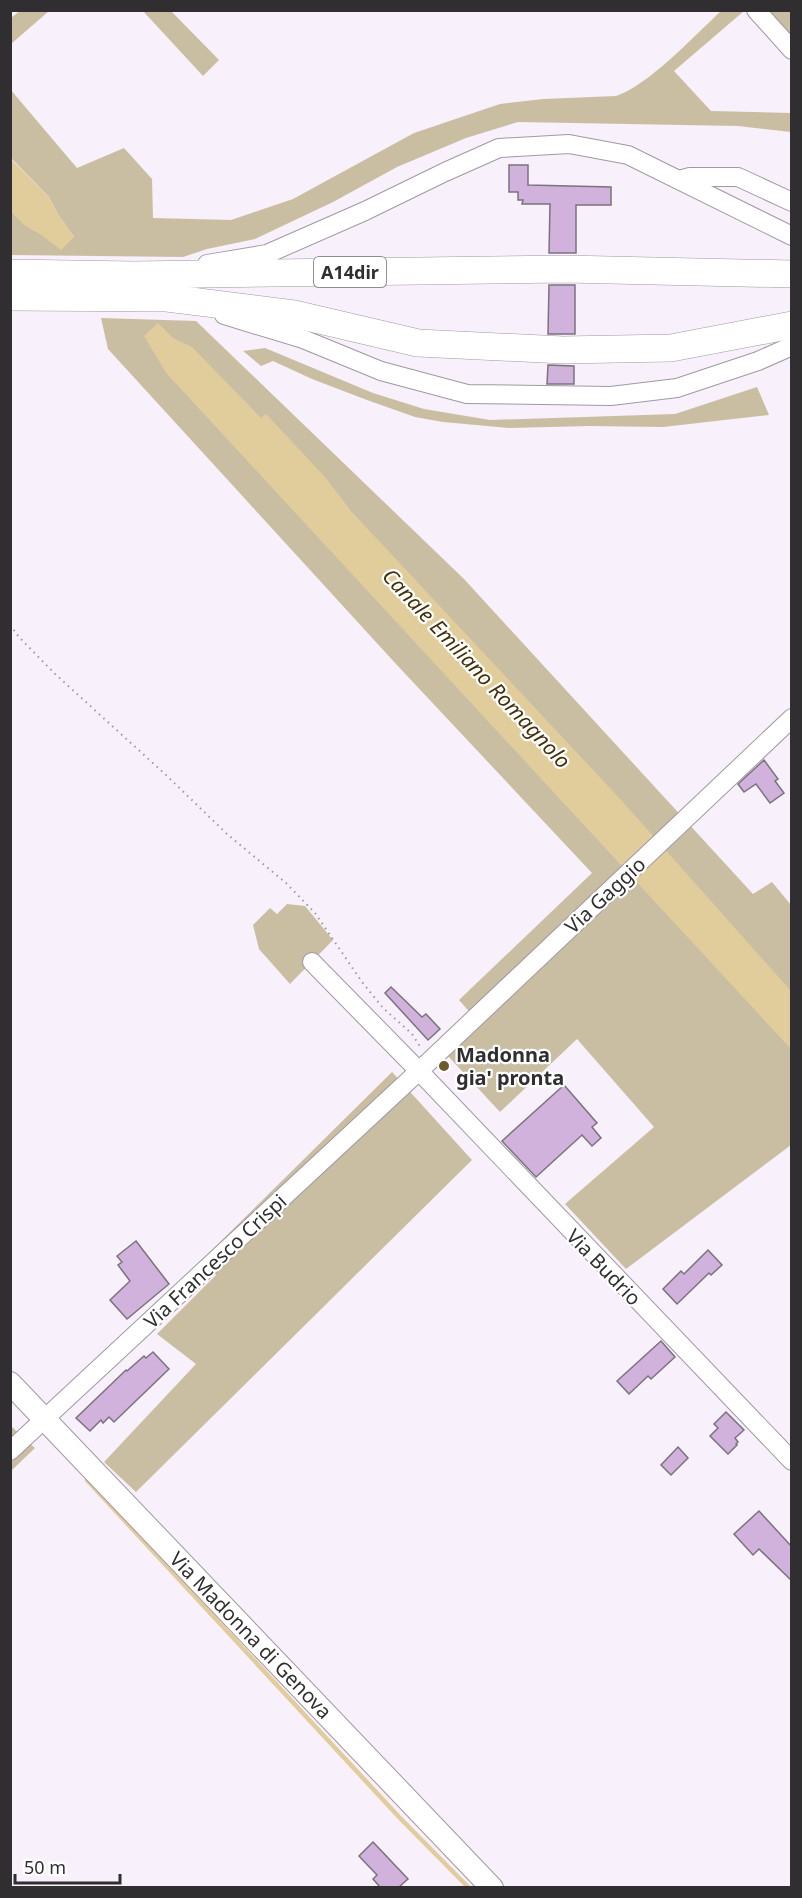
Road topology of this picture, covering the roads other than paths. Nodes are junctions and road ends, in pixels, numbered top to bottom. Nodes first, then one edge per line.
1 (756, 10) edge
2 (792, 50) edge
3 (679, 180) junction
4 (792, 202) edge
5 (792, 236) edge
6 (10, 273) edge
7 (792, 274) edge
8 (134, 275) junction
9 (10, 297) edge
10 (167, 298) junction
11 (792, 325) edge
12 (792, 346) edge
13 (792, 718) edge
14 (312, 962) dead end
15 (421, 1068) junction
16 (10, 1383) edge
17 (45, 1420) junction
18 (10, 1451) edge
19 (792, 1461) edge
20 (492, 1887) edge

1 - 2 street
3 - 4 street
3 - 5 street
3 - 8 street
6 - 8 highway, A14dir
7 - 8 highway, A14dir
9 - 10 highway
10 - 11 highway
10 - 12 street
13 - 15 street, Via Gaggio
14 - 15 street, Via Budrio
15 - 17 street, Via Francesco Crispi
15 - 19 street, Via Budrio
16 - 17 main road, Via Madonna di Genova
17 - 18 street, Via Francesco Crispi
17 - 20 main road, Via Madonna di Genova

